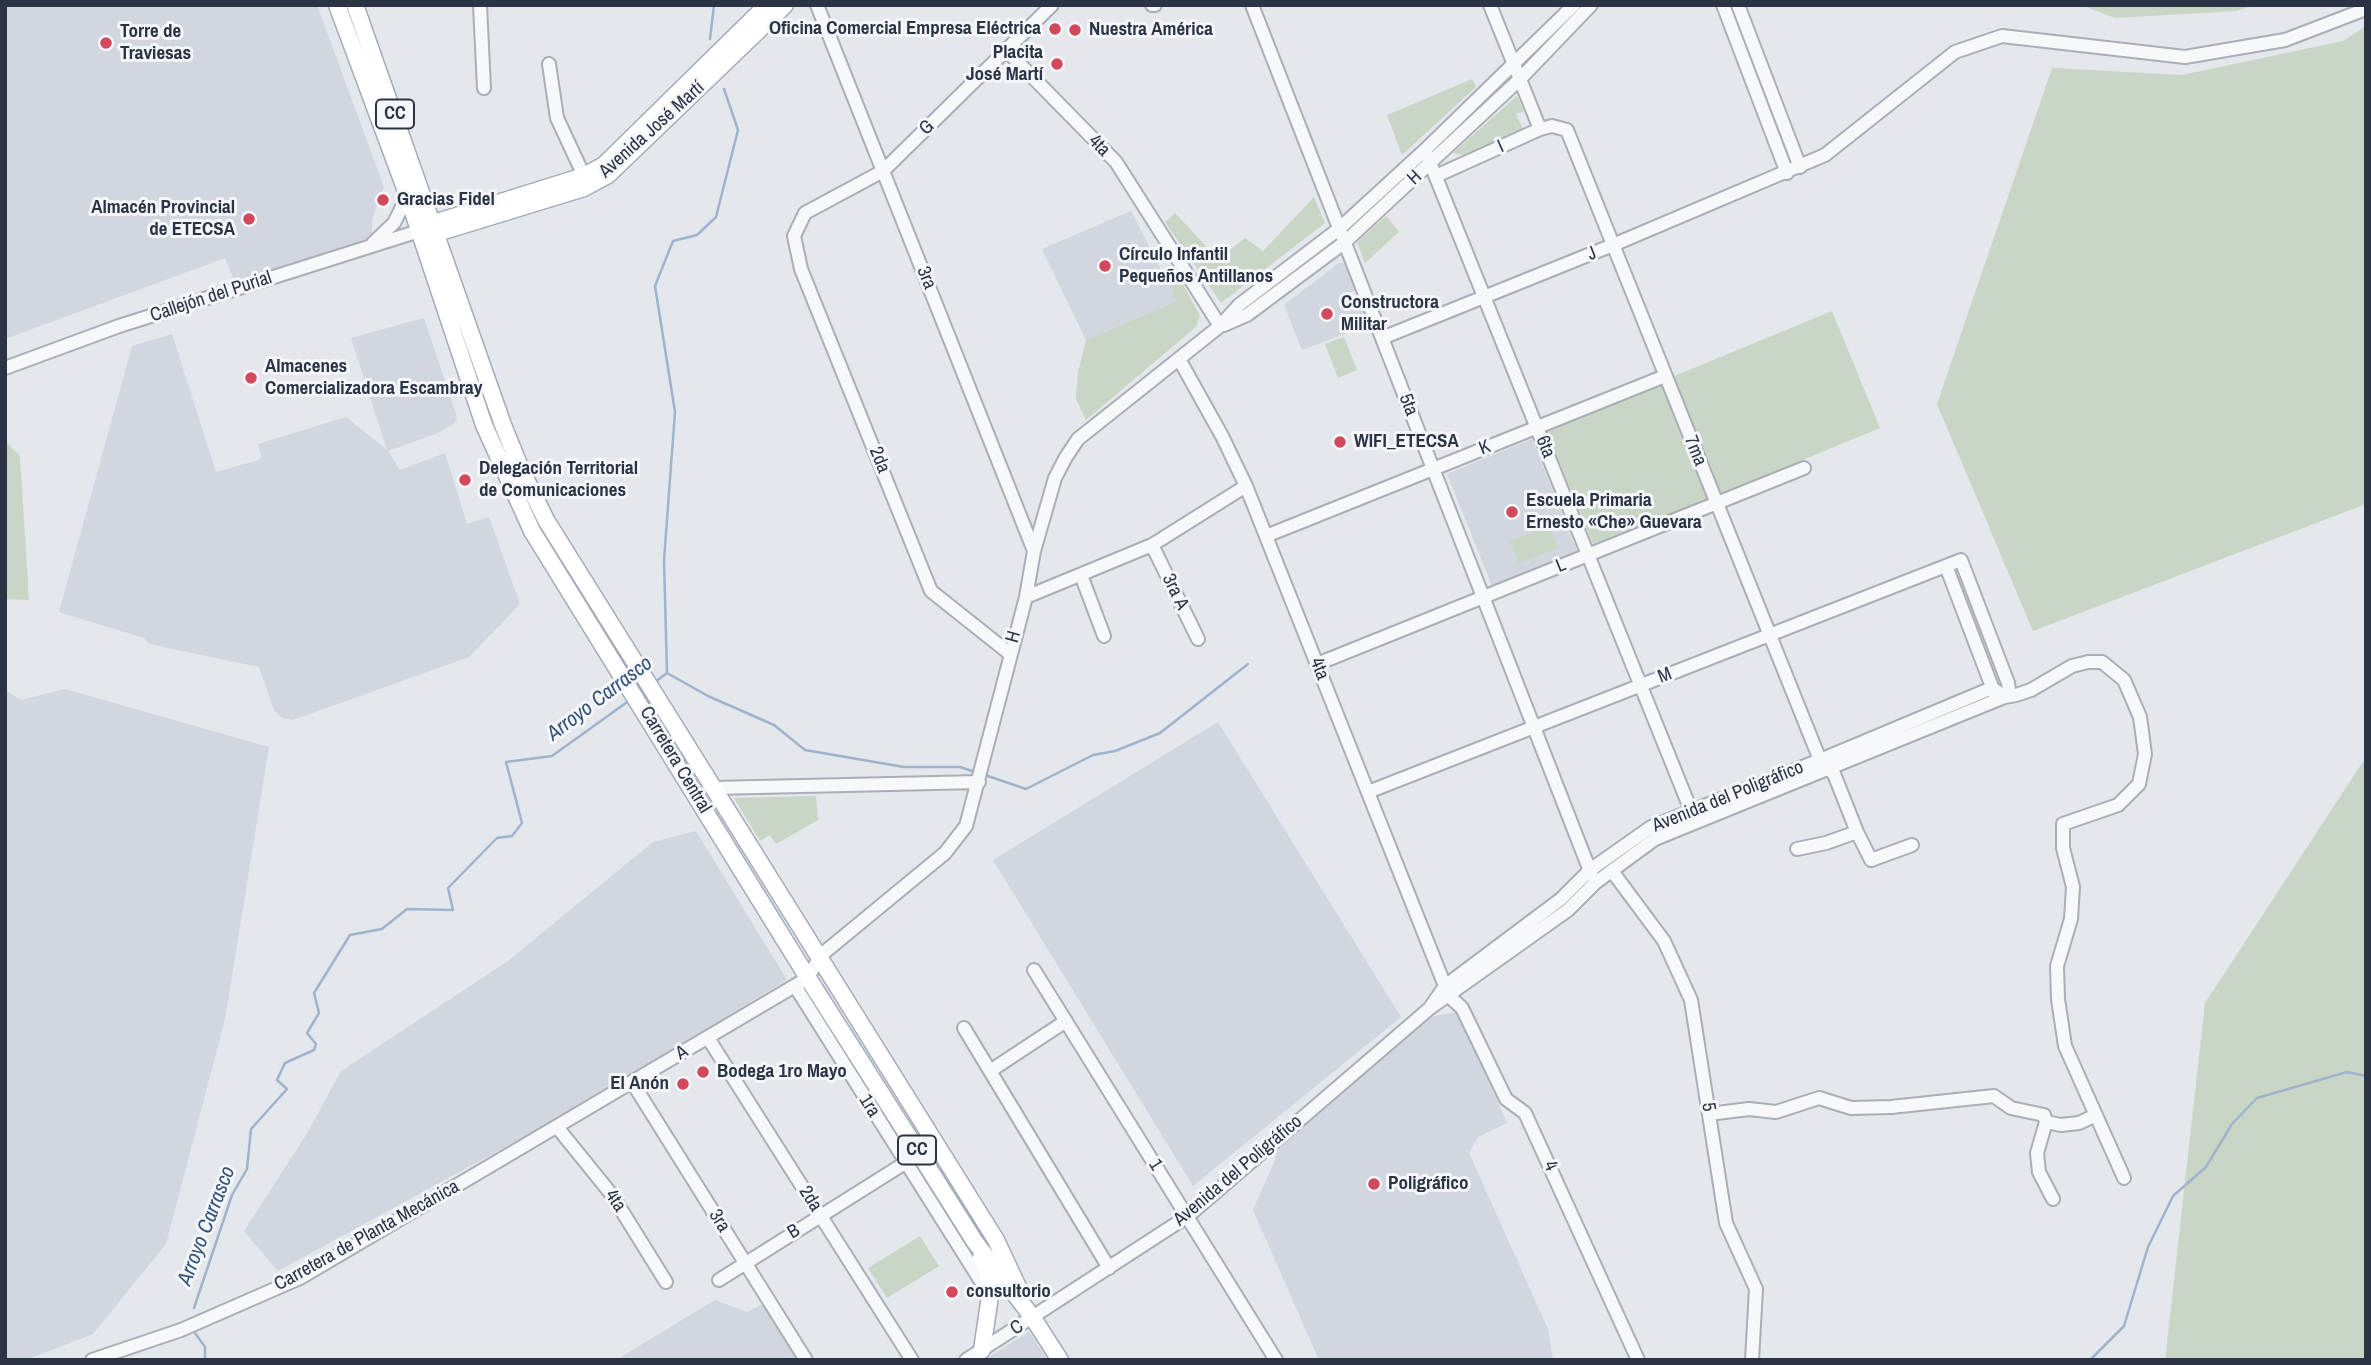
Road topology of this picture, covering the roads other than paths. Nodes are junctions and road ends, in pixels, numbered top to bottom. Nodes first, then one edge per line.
1 (337, 5) edge
2 (355, 5) edge
3 (480, 5) edge
4 (767, 5) edge
5 (785, 5) edge
6 (817, 5) edge
7 (1052, 5) edge
8 (1252, 5) edge
9 (1490, 5) edge
10 (1574, 5) edge
11 (1591, 5) edge
12 (1723, 5) edge
13 (1738, 5) edge
14 (2366, 9) edge
15 (1006, 50) junction
16 (549, 64) dead end
17 (1514, 65) junction
18 (1520, 79) junction
19 (484, 88) dead end
20 (1540, 129) junction
21 (1567, 130) joint
22 (1425, 150) junction
23 (1430, 164) junction
24 (1800, 167) junction
25 (883, 171) junction
26 (1787, 173) junction
27 (584, 176) junction
28 (1436, 176) junction
29 (405, 191) junction
30 (1340, 228) junction
31 (430, 229) junction
32 (794, 236) joint
33 (1345, 242) junction
34 (1613, 245) junction
35 (367, 247) junction
36 (1484, 297) junction
37 (1220, 326) junction
38 (1382, 338) junction
39 (1179, 359) junction
40 (5, 368) edge
41 (1665, 376) junction
42 (484, 425) junction
43 (503, 425) junction
44 (1537, 427) junction
45 (1804, 468) dead end
46 (1433, 469) junction
47 (1246, 486) junction
48 (1716, 503) junction
49 (1266, 536) junction
50 (1152, 545) junction
51 (1034, 551) junction
52 (1588, 555) junction
53 (1946, 566) junction
54 (1080, 575) junction
55 (1026, 597) junction
56 (1483, 597) junction
57 (1769, 635) junction
58 (1104, 636) dead end
59 (1198, 639) dead end
60 (1009, 653) junction
61 (1317, 664) junction
62 (1641, 685) junction
63 (1998, 695) junction
64 (1534, 727) junction
65 (1824, 764) junction
66 (979, 782) junction
67 (713, 788) junction
68 (1368, 792) junction
69 (1694, 817) junction
70 (1857, 832) junction
71 (1912, 845) dead end
72 (1797, 849) dead end
73 (1590, 870) junction
74 (1612, 871) junction
75 (1595, 883) junction
76 (820, 956) junction
77 (1034, 970) dead end
78 (802, 982) junction
79 (1447, 991) junction
80 (1066, 1021) junction
81 (964, 1028) dead end
82 (708, 1038) junction
83 (990, 1071) junction
84 (632, 1082) junction
85 (1709, 1114) junction
86 (2096, 1115) junction
87 (2046, 1122) junction
88 (557, 1127) junction
89 (905, 1163) junction
90 (2124, 1178) dead end
91 (2053, 1199) dead end
92 (820, 1215) junction
93 (1188, 1216) junction
94 (975, 1242) junction
95 (746, 1263) junction
96 (1109, 1268) junction
97 (719, 1280) dead end
98 (666, 1282) dead end
99 (990, 1296) junction
100 (1033, 1318) junction
101 (982, 1350) junction
102 (92, 1360) edge
103 (806, 1360) edge
104 (912, 1360) edge
105 (966, 1360) edge
106 (1060, 1360) edge
107 (1276, 1360) edge
108 (1638, 1360) edge
109 (1752, 1360) edge

1 - 29 main road, Carretera Central / CC
2 - 31 main road, Carretera Central / CC
3 - 19 street
4 - 27 main road, Avenida José Martí
5 - 31 main road, Avenida José Martí
6 - 25 street, 3ra
7 - 15 street, G
8 - 30 street, 5ta
9 - 17 street
10 - 17 street, H
11 - 18 street, H
12 - 26 street
13 - 24 street
14 - 24 street, J
15 - 25 street, G
15 - 37 street, 4ta
16 - 27 street
17 - 18 street
17 - 22 street, H
18 - 20 street
18 - 23 street, H
20 - 21 street, I
20 - 28 street, I
21 - 34 street, 7ma
22 - 23 street, 6ta
22 - 30 street, H
23 - 28 street, 6ta
23 - 33 street, H
24 - 26 street, J
25 - 32 street, G
25 - 51 street, 3ra
26 - 34 street, J
27 - 31 main road, Avenida José Martí
28 - 36 street, 6ta
29 - 31 main road, Carretera Central / CC
29 - 35 street
30 - 33 street, 5ta
30 - 37 street, H
31 - 35 street, Callejón del Purial
31 - 42 main road, Carretera Central / CC
31 - 43 main road, Carretera Central / CC
32 - 60 street, 2da
33 - 37 street, H
33 - 38 street, 5ta
34 - 36 street, J
34 - 41 street, 7ma
35 - 40 street, Callejón del Purial
36 - 38 street, J
36 - 44 street, 6ta
37 - 39 street, H
38 - 46 street, 5ta
39 - 47 street, 4ta
39 - 51 street, H
41 - 44 street, K
41 - 48 street, 7ma
42 - 43 main road
42 - 78 main road, Carretera Central / CC
43 - 67 main road, Carretera Central / CC
44 - 46 street, K
44 - 52 street, 6ta
45 - 48 street, L
46 - 49 street, K
46 - 56 street, 5ta
47 - 49 street, 4ta
47 - 50 street
48 - 52 street, L
48 - 57 street, 7ma
49 - 61 street, 4ta
50 - 54 street
50 - 59 street, 3ra A
51 - 55 street, H
52 - 56 street, L
52 - 62 street, 6ta
53 - 57 street, M
53 - 63 street
53 - 63 street, M
54 - 55 street
54 - 58 street
55 - 60 street, H
56 - 61 street, L
56 - 64 street, 5ta
57 - 62 street, M
57 - 65 street, 7ma
60 - 66 street, H
61 - 68 street, 4ta
62 - 64 street, M
62 - 69 street, 6ta
63 - 65 street, Avenida del Poligráfico
63 - 86 street, Avenida del Poligráfico
64 - 68 street, M
64 - 73 street, 5ta
65 - 69 street, Avenida del Poligráfico
65 - 70 street, 7ma
66 - 67 street
66 - 76 street, H
67 - 76 main road, Carretera Central / CC
68 - 79 street, 4ta
69 - 73 street, Avenida del Poligráfico
69 - 74 street, Avenida del Poligráfico
70 - 71 street, 7ma
70 - 72 street
73 - 75 street, 5ta
73 - 79 street, Avenida del Poligráfico
74 - 75 street, Avenida del Poligráfico
74 - 85 street, 5
75 - 79 street, Avenida del Poligráfico
76 - 78 street
76 - 100 main road, Carretera Central / CC
77 - 80 street, 1
78 - 82 street, A
78 - 89 street, 1ra
78 - 94 main road, Carretera Central / CC
79 - 93 street, Avenida del Poligráfico
79 - 108 street, 4
80 - 83 street
80 - 93 street, 1
81 - 83 street
82 - 84 street, A
82 - 92 street, 2da
83 - 96 street
84 - 88 street, A
84 - 95 street, 3ra
85 - 87 street
85 - 109 street, 5
86 - 87 street
86 - 90 street
87 - 91 street
88 - 98 street, 4ta
88 - 102 street, Carretera de Planta Mecánica
89 - 92 street, B
89 - 99 street, 1ra
92 - 95 street, B
92 - 104 street, 2da
93 - 96 street, Avenida del Poligráfico
93 - 107 street, 1
94 - 99 main road
94 - 100 main road, Carretera Central / CC
95 - 97 street, B
95 - 103 street, 3ra
96 - 100 street, Avenida del Poligráfico
99 - 101 main road
100 - 101 street, C
100 - 106 main road, Carretera Central / CC
101 - 105 street, C

